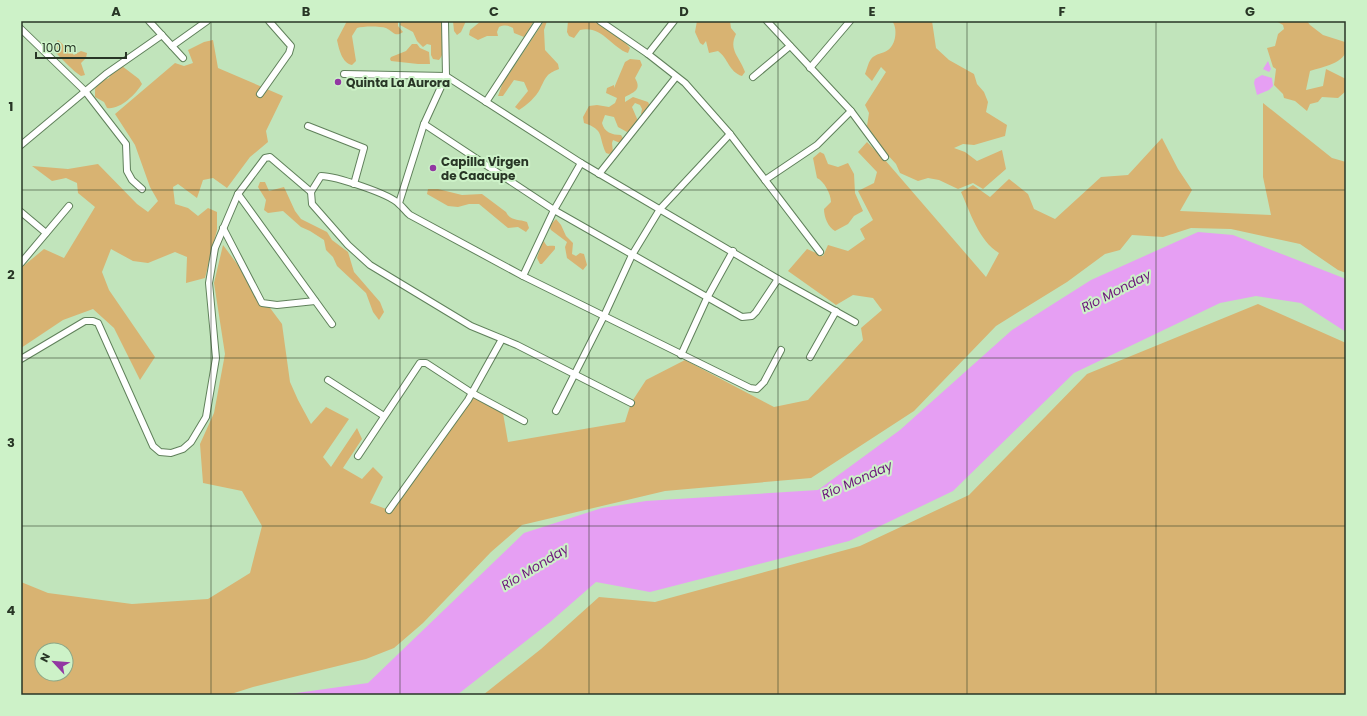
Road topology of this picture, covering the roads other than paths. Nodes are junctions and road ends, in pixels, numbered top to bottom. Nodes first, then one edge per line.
1 (149, 21) edge
2 (207, 21) edge
3 (269, 21) edge
4 (445, 21) edge
5 (539, 21) edge
6 (600, 21) edge
7 (674, 21) edge
8 (767, 21) edge
9 (850, 21) edge
10 (21, 29) edge
11 (162, 35) junction
12 (172, 46) junction
13 (790, 46) junction
14 (648, 54) junction
15 (183, 58) dead end
16 (810, 68) junction
17 (344, 74) dead end
18 (446, 76) junction
19 (676, 77) junction
20 (753, 77) dead end
21 (85, 91) junction
22 (260, 94) dead end
23 (486, 102) junction
24 (850, 111) junction
25 (424, 124) junction
26 (308, 126) dead end
27 (730, 134) junction
28 (21, 145) edge
29 (886, 157) dead end
30 (581, 163) junction
31 (599, 174) junction
32 (765, 180) junction
33 (354, 184) junction
34 (142, 189) dead end
35 (311, 192) junction
36 (238, 194) junction
37 (399, 203) junction
38 (69, 206) dead end
39 (660, 209) junction
40 (554, 210) junction
41 (21, 212) edge
42 (223, 228) junction
43 (46, 233) junction
44 (733, 251) junction
45 (820, 252) dead end
46 (632, 255) junction
47 (21, 263) edge
48 (522, 276) junction
49 (778, 279) junction
50 (707, 298) junction
51 (315, 301) junction
52 (836, 311) junction
53 (604, 316) junction
54 (855, 322) dead end
55 (332, 324) dead end
56 (502, 339) junction
57 (781, 350) dead end
58 (681, 355) junction
59 (810, 357) dead end
60 (21, 358) edge
61 (575, 374) junction
62 (328, 380) dead end
63 (472, 393) junction
64 (631, 403) dead end
65 (556, 411) dead end
66 (384, 416) junction
67 (524, 421) dead end
68 (358, 456) dead end
69 (389, 510) dead end

1 - 11 street
2 - 12 street
3 - 22 street
4 - 18 street
5 - 23 street
6 - 14 street
7 - 14 street
8 - 13 street
9 - 16 street
10 - 21 street
11 - 12 street
11 - 21 street
12 - 15 street
13 - 16 street
13 - 20 street
14 - 19 street
16 - 24 street
17 - 18 street
18 - 23 street
18 - 25 street
19 - 27 street
19 - 31 street
21 - 28 street
21 - 34 street
23 - 30 street
24 - 29 street
24 - 32 street
25 - 37 street
25 - 40 street
26 - 33 street
27 - 32 street
27 - 39 street
30 - 31 street
30 - 40 street
31 - 39 street
32 - 45 street
33 - 35 street
33 - 37 street
35 - 36 street
35 - 56 street
36 - 42 street
36 - 51 street
37 - 48 street
38 - 43 street
39 - 44 street
39 - 46 street
40 - 46 street
40 - 48 street
41 - 43 street
42 - 51 street
42 - 60 street
43 - 47 street
44 - 49 street
44 - 50 street
46 - 50 street
46 - 53 street
48 - 53 street
49 - 50 street
49 - 52 street
50 - 58 street
51 - 55 street
52 - 54 street
52 - 59 street
53 - 58 street
53 - 61 street
56 - 61 street
56 - 63 street
57 - 58 street
61 - 64 street
61 - 65 street
62 - 66 street
63 - 66 street
63 - 67 street
63 - 69 street
66 - 68 street

